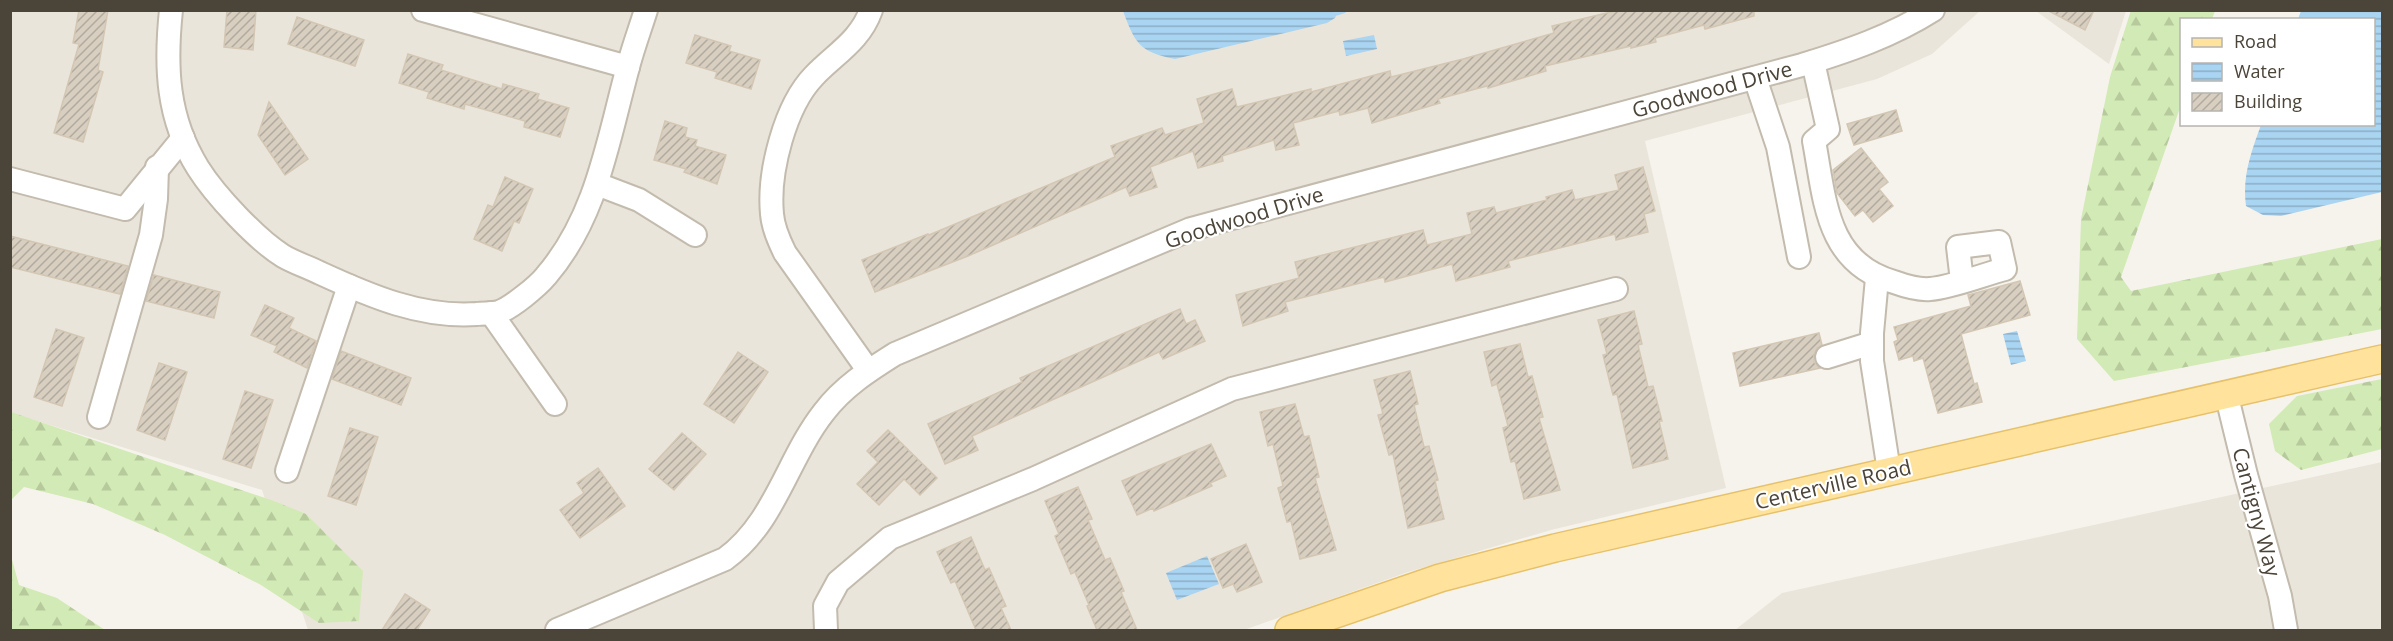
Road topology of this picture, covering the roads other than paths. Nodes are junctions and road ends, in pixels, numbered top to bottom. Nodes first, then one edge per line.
1 (171, 10) edge
2 (423, 10) edge
3 (646, 10) edge
4 (872, 10) edge
5 (1933, 10) edge
6 (1813, 62) junction
7 (628, 67) junction
8 (1755, 78) junction
9 (183, 138) junction
10 (157, 167) junction
11 (10, 179) edge
12 (597, 184) junction
13 (1827, 206) junction
14 (1791, 217) junction
15 (695, 235) dead end
16 (1799, 257) dead end
17 (1877, 278) junction
18 (1962, 281) dead end
19 (349, 286) junction
20 (1616, 289) dead end
21 (491, 313) junction
22 (1872, 343) junction
23 (1827, 357) dead end
24 (2382, 359) edge
25 (868, 370) junction
26 (2226, 393) junction
27 (555, 404) dead end
28 (99, 417) dead end
29 (287, 471) dead end
30 (1889, 471) junction
31 (825, 606) junction
32 (557, 630) edge
33 (826, 630) edge
34 (837, 630) edge
35 (1289, 630) edge
36 (2286, 630) edge

1 - 9 street
2 - 7 street
3 - 7 street
4 - 25 street
5 - 6 street, Goodwood Drive
6 - 8 street, Goodwood Drive
6 - 13 street
7 - 12 street
8 - 14 street
8 - 25 street, Goodwood Drive
9 - 10 street
9 - 19 street
10 - 11 street
10 - 28 street
12 - 15 street
12 - 21 street
13 - 14 street
13 - 17 street
14 - 16 street
17 - 18 street
17 - 22 street
19 - 21 street
19 - 29 street
20 - 31 street
21 - 27 street
22 - 23 street
22 - 30 street
24 - 26 main road, Centerville Road
25 - 32 street, Goodwood Drive
26 - 30 main road, Centerville Road
26 - 36 street, Cantigny Way
30 - 35 main road, Centerville Road
31 - 33 street
31 - 34 street

